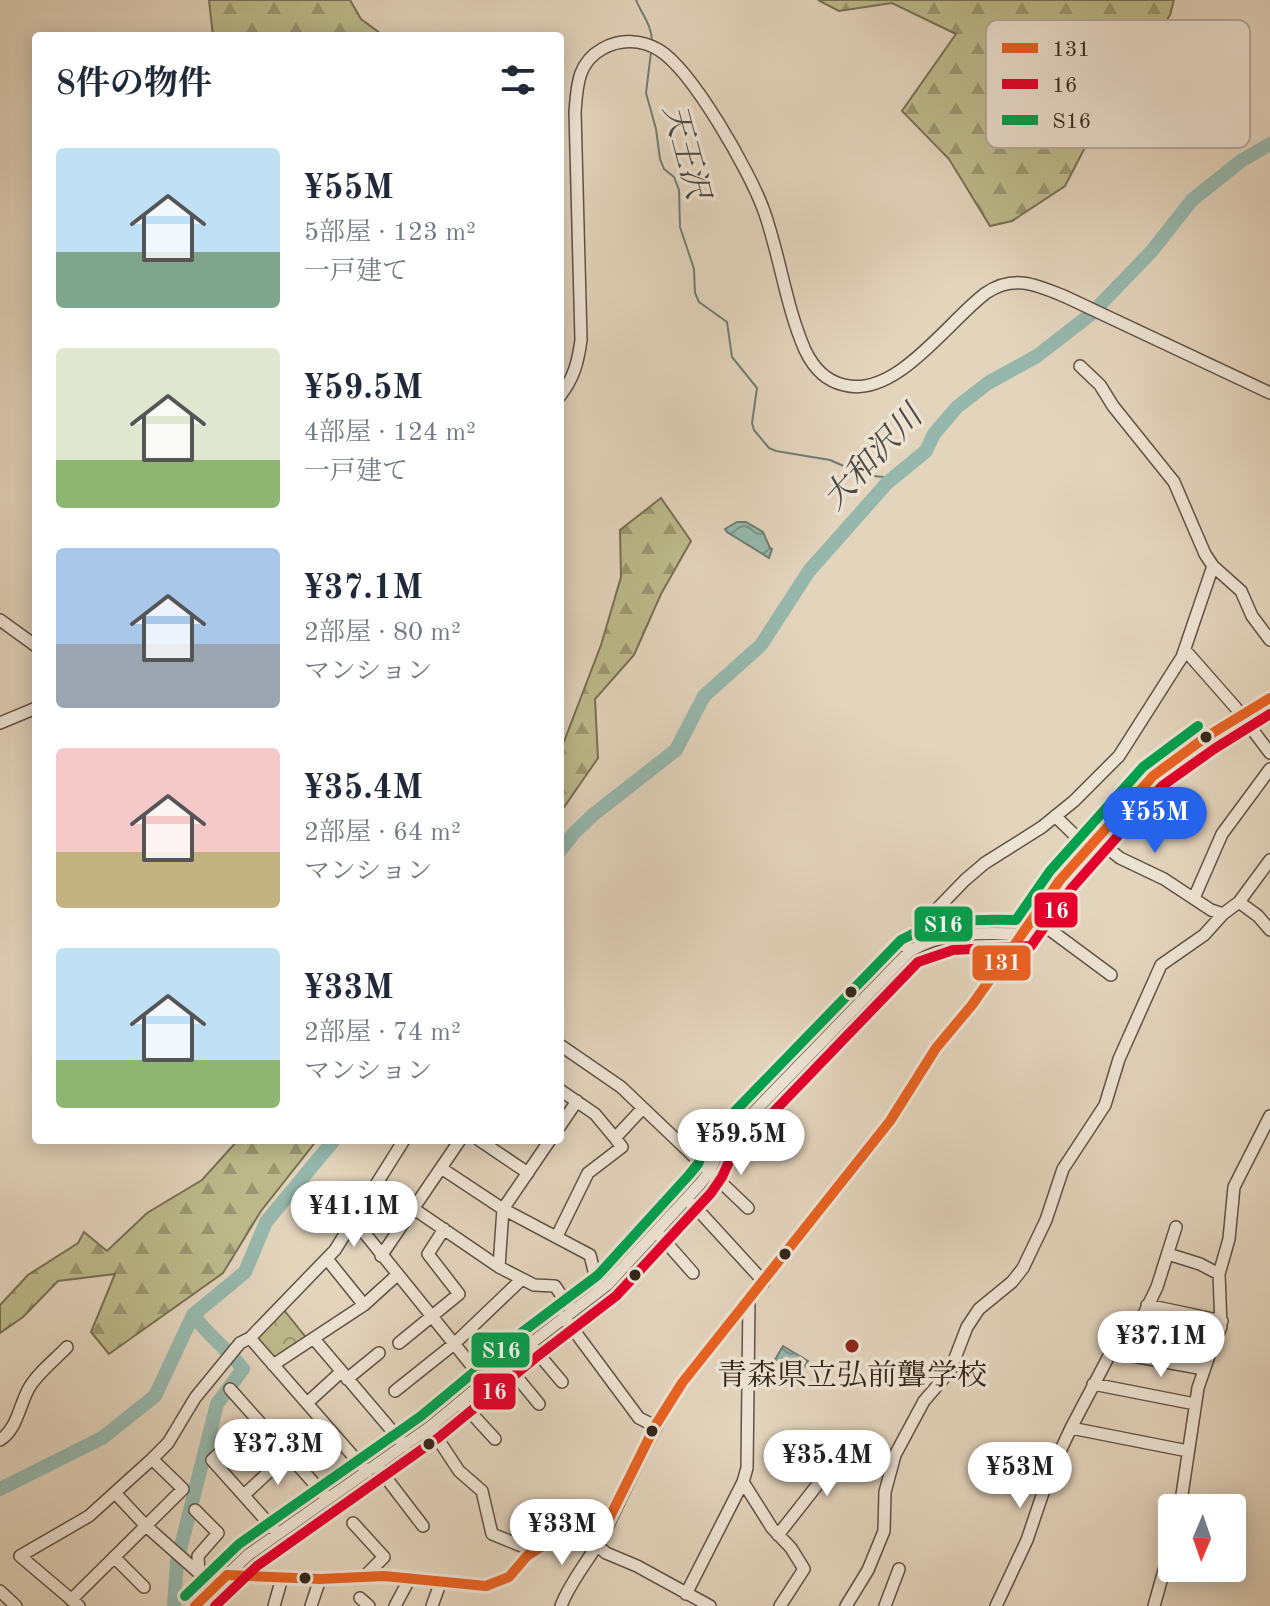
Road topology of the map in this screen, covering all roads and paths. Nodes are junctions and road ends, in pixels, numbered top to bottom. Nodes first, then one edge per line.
1 (1080, 366) dead end
2 (564, 391) edge
3 (1270, 393) edge
4 (1213, 566) junction
5 (0, 620) edge
6 (1270, 640) edge
7 (32, 643) edge
8 (1185, 650) junction
9 (1270, 698) edge
10 (32, 710) edge
11 (1240, 716) junction
12 (0, 723) edge
13 (1270, 753) edge
14 (1270, 769) edge
15 (1055, 816) junction
16 (1092, 843) junction
17 (1270, 860) edge
18 (1194, 898) junction
19 (1239, 902) junction
20 (1223, 914) junction
21 (1034, 918) junction
22 (1270, 930) edge
23 (1023, 934) junction
24 (910, 951) junction
25 (1111, 975) dead end
26 (564, 1048) edge
27 (564, 1093) edge
28 (577, 1101) junction
29 (643, 1108) junction
30 (1270, 1116) edge
31 (564, 1120) edge
32 (615, 1138) junction
33 (402, 1144) edge
34 (457, 1144) edge
35 (485, 1144) edge
36 (547, 1144) edge
37 (441, 1168) junction
38 (710, 1171) junction
39 (528, 1173) junction
40 (687, 1198) junction
41 (748, 1208) dead end
42 (414, 1209) junction
43 (503, 1209) junction
44 (354, 1220) junction
45 (1176, 1227) dead end
46 (444, 1229) junction
47 (657, 1232) junction
48 (557, 1236) junction
49 (1168, 1254) junction
50 (381, 1256) junction
51 (327, 1259) junction
52 (499, 1267) junction
53 (693, 1273) dead end
54 (1219, 1274) junction
55 (397, 1275) junction
56 (522, 1279) junction
57 (764, 1282) junction
58 (599, 1291) junction
59 (749, 1299) junction
60 (364, 1305) junction
61 (1147, 1305) junction
62 (568, 1314) junction
63 (431, 1316) junction
64 (1222, 1321) junction
65 (250, 1338) junction
66 (314, 1339) junction
67 (399, 1343) dead end
68 (454, 1344) junction
69 (530, 1344) junction
70 (67, 1347) dead end
71 (379, 1353) dead end
72 (1124, 1355) junction
73 (506, 1364) junction
74 (273, 1365) junction
75 (1204, 1369) junction
76 (344, 1375) junction
77 (485, 1382) junction
78 (562, 1382) dead end
79 (1093, 1384) junction
80 (230, 1389) dead end
81 (395, 1391) dead end
82 (461, 1402) junction
83 (307, 1403) junction
84 (539, 1404) dead end
85 (1195, 1404) junction
86 (257, 1419) junction
87 (655, 1426) junction
88 (430, 1427) junction
89 (1071, 1428) junction
90 (495, 1439) dead end
91 (0, 1440) edge
92 (815, 1441) dead end
93 (851, 1442) dead end
94 (405, 1446) junction
95 (1188, 1451) junction
96 (288, 1454) junction
97 (1002, 1455) dead end
98 (152, 1459) junction
99 (372, 1469) junction
100 (824, 1473) junction
101 (1049, 1475) junction
102 (743, 1482) junction
103 (116, 1494) junction
104 (1182, 1494) edge
105 (244, 1495) junction
106 (328, 1499) junction
107 (195, 1510) dead end
108 (353, 1523) dead end
109 (146, 1526) junction
110 (423, 1526) dead end
111 (278, 1534) junction
112 (778, 1535) junction
113 (596, 1545) junction
114 (534, 1551) junction
115 (114, 1557) junction
116 (899, 1569) dead end
117 (199, 1573) junction
118 (227, 1575) junction
119 (365, 1576) junction
120 (282, 1578) junction
121 (410, 1578) junction
122 (320, 1579) junction
123 (441, 1581) junction
124 (1161, 1582) edge
125 (144, 1587) dead end
126 (214, 1589) junction
127 (0, 1591) edge
128 (686, 1594) junction
129 (75, 1603) edge
130 (16, 1606) edge
131 (195, 1606) edge
132 (274, 1606) edge
133 (311, 1606) edge
134 (395, 1606) edge
135 (432, 1606) edge
136 (561, 1606) edge
137 (710, 1606) edge
138 (780, 1606) edge
139 (846, 1606) edge
140 (885, 1606) edge
141 (996, 1606) edge
142 (1154, 1606) edge

1 - 4 street
2 - 3 street
4 - 6 street
4 - 8 street
5 - 7 street
8 - 11 street
8 - 15 street
9 - 11 street
10 - 12 street
11 - 13 street
11 - 16 street
14 - 18 street
15 - 16 street
15 - 24 street
16 - 18 street
16 - 21 street
17 - 19 street
18 - 20 street
19 - 20 street
19 - 22 street
20 - 139 street
21 - 23 street
21 - 25 street
23 - 24 street
23 - 57 street
24 - 38 street
26 - 29 street
27 - 28 street
28 - 31 street
28 - 32 street
29 - 32 street
29 - 38 street
30 - 54 street
32 - 48 street
33 - 44 street
34 - 37 street
35 - 39 street
36 - 39 street
37 - 42 street
37 - 43 street
38 - 40 street
38 - 41 street
39 - 43 street
40 - 47 street
40 - 57 street
42 - 46 street
42 - 50 street
43 - 48 street
43 - 52 street
44 - 50 street
44 - 51 street
45 - 49 street
46 - 52 street
46 - 63 street
47 - 53 street
47 - 58 street
48 - 58 street
49 - 54 street
49 - 61 street
50 - 55 street
51 - 60 street
51 - 65 street
52 - 56 street
54 - 64 street
55 - 60 street
55 - 63 street
56 - 62 street
56 - 68 street
57 - 59 street
58 - 62 street
59 - 87 street
59 - 102 street
60 - 66 street
61 - 64 street
61 - 72 street
62 - 69 street
62 - 87 street
63 - 67 street
63 - 68 street
64 - 75 street
65 - 74 street
65 - 98 street
66 - 74 street
66 - 76 street
68 - 77 street
68 - 81 street
69 - 73 street
69 - 78 street
70 - 91 street
71 - 76 street
72 - 75 street
72 - 79 street
73 - 77 street
73 - 84 street
74 - 83 street
75 - 85 street
76 - 83 street
76 - 94 street
77 - 82 street
79 - 85 street
79 - 89 street
80 - 86 street
82 - 88 street
82 - 90 street
83 - 99 street
85 - 95 street
86 - 96 street
86 - 105 street
87 - 113 street
88 - 94 street
88 - 114 street
89 - 95 street
89 - 101 street
92 - 100 street
93 - 100 street
94 - 99 street
95 - 104 street
96 - 105 street
96 - 106 street
97 - 101 street
98 - 103 street
98 - 109 street
99 - 106 street
99 - 110 street
100 - 112 street
101 - 141 street
102 - 112 street
102 - 128 street
103 - 109 street
103 - 129 street
105 - 111 street
106 - 111 street
107 - 117 street
108 - 119 street
109 - 115 street
109 - 117 street
111 - 118 street
112 - 138 street
113 - 114 street
113 - 128 street
113 - 136 street
114 - 123 street
115 - 125 street
115 - 129 street
116 - 140 street
117 - 126 street
118 - 120 street
118 - 126 street
119 - 121 street
119 - 122 street
120 - 122 street
120 - 132 street
121 - 123 street
121 - 134 street
122 - 133 street
123 - 135 street
124 - 142 street
126 - 131 street
127 - 130 street
128 - 137 street

